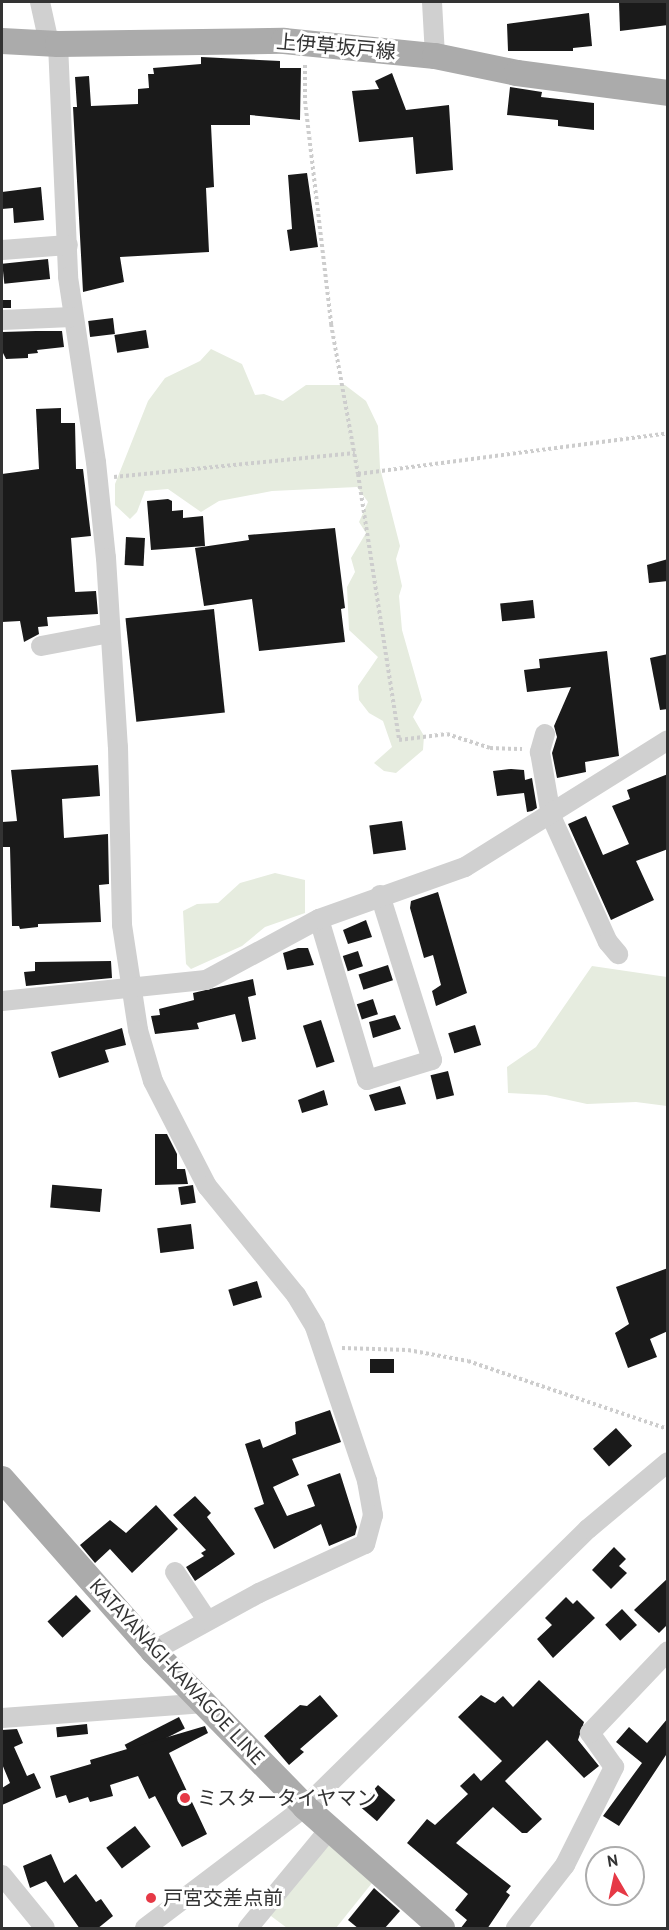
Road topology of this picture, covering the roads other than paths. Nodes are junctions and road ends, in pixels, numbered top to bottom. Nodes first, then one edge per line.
1 (40, 2) edge
2 (432, 2) edge
3 (2, 41) edge
4 (53, 44) junction
5 (435, 56) junction
6 (668, 93) edge
7 (69, 245) junction
8 (2, 250) edge
9 (72, 317) junction
10 (2, 320) edge
11 (110, 633) junction
12 (41, 646) dead end
13 (668, 740) edge
14 (542, 743) road end
15 (551, 816) junction
16 (380, 896) junction
17 (319, 919) junction
18 (618, 954) dead end
19 (129, 987) junction
20 (2, 1001) edge
21 (668, 1462) edge
22 (2, 1479) edge
23 (175, 1572) dead end
24 (207, 1620) junction
25 (153, 1651) junction
26 (668, 1651) edge
27 (204, 1703) junction
28 (2, 1718) edge
29 (305, 1807) junction
30 (328, 1831) junction
31 (2, 1875) edge
32 (45, 1929) edge
33 (145, 1929) edge
34 (248, 1929) edge
35 (442, 1929) edge
36 (516, 1929) edge

1 - 4 street
2 - 5 street
3 - 4 main road, 上伊草坂戸線
4 - 5 main road, 上伊草坂戸線
4 - 7 street
5 - 6 main road, 上伊草坂戸線
7 - 8 street
7 - 9 street
9 - 10 street
9 - 11 street
11 - 12 street
11 - 19 street
13 - 15 street
14 - 15 street
15 - 16 street
15 - 18 street
16 - 17 street
16 - 17 street
17 - 19 street
19 - 20 street
19 - 24 street
21 - 29 street
22 - 25 main road, KATAYANAGI-KAWAGOE LINE
23 - 24 street
24 - 25 street
25 - 27 main road, KATAYANAGI-KAWAGOE LINE
26 - 36 street
27 - 28 street
27 - 29 main road, KATAYANAGI-KAWAGOE LINE
29 - 30 main road, KATAYANAGI-KAWAGOE LINE
29 - 33 street
30 - 34 street
30 - 35 main road, KATAYANAGI-KAWAGOE LINE
31 - 32 street

